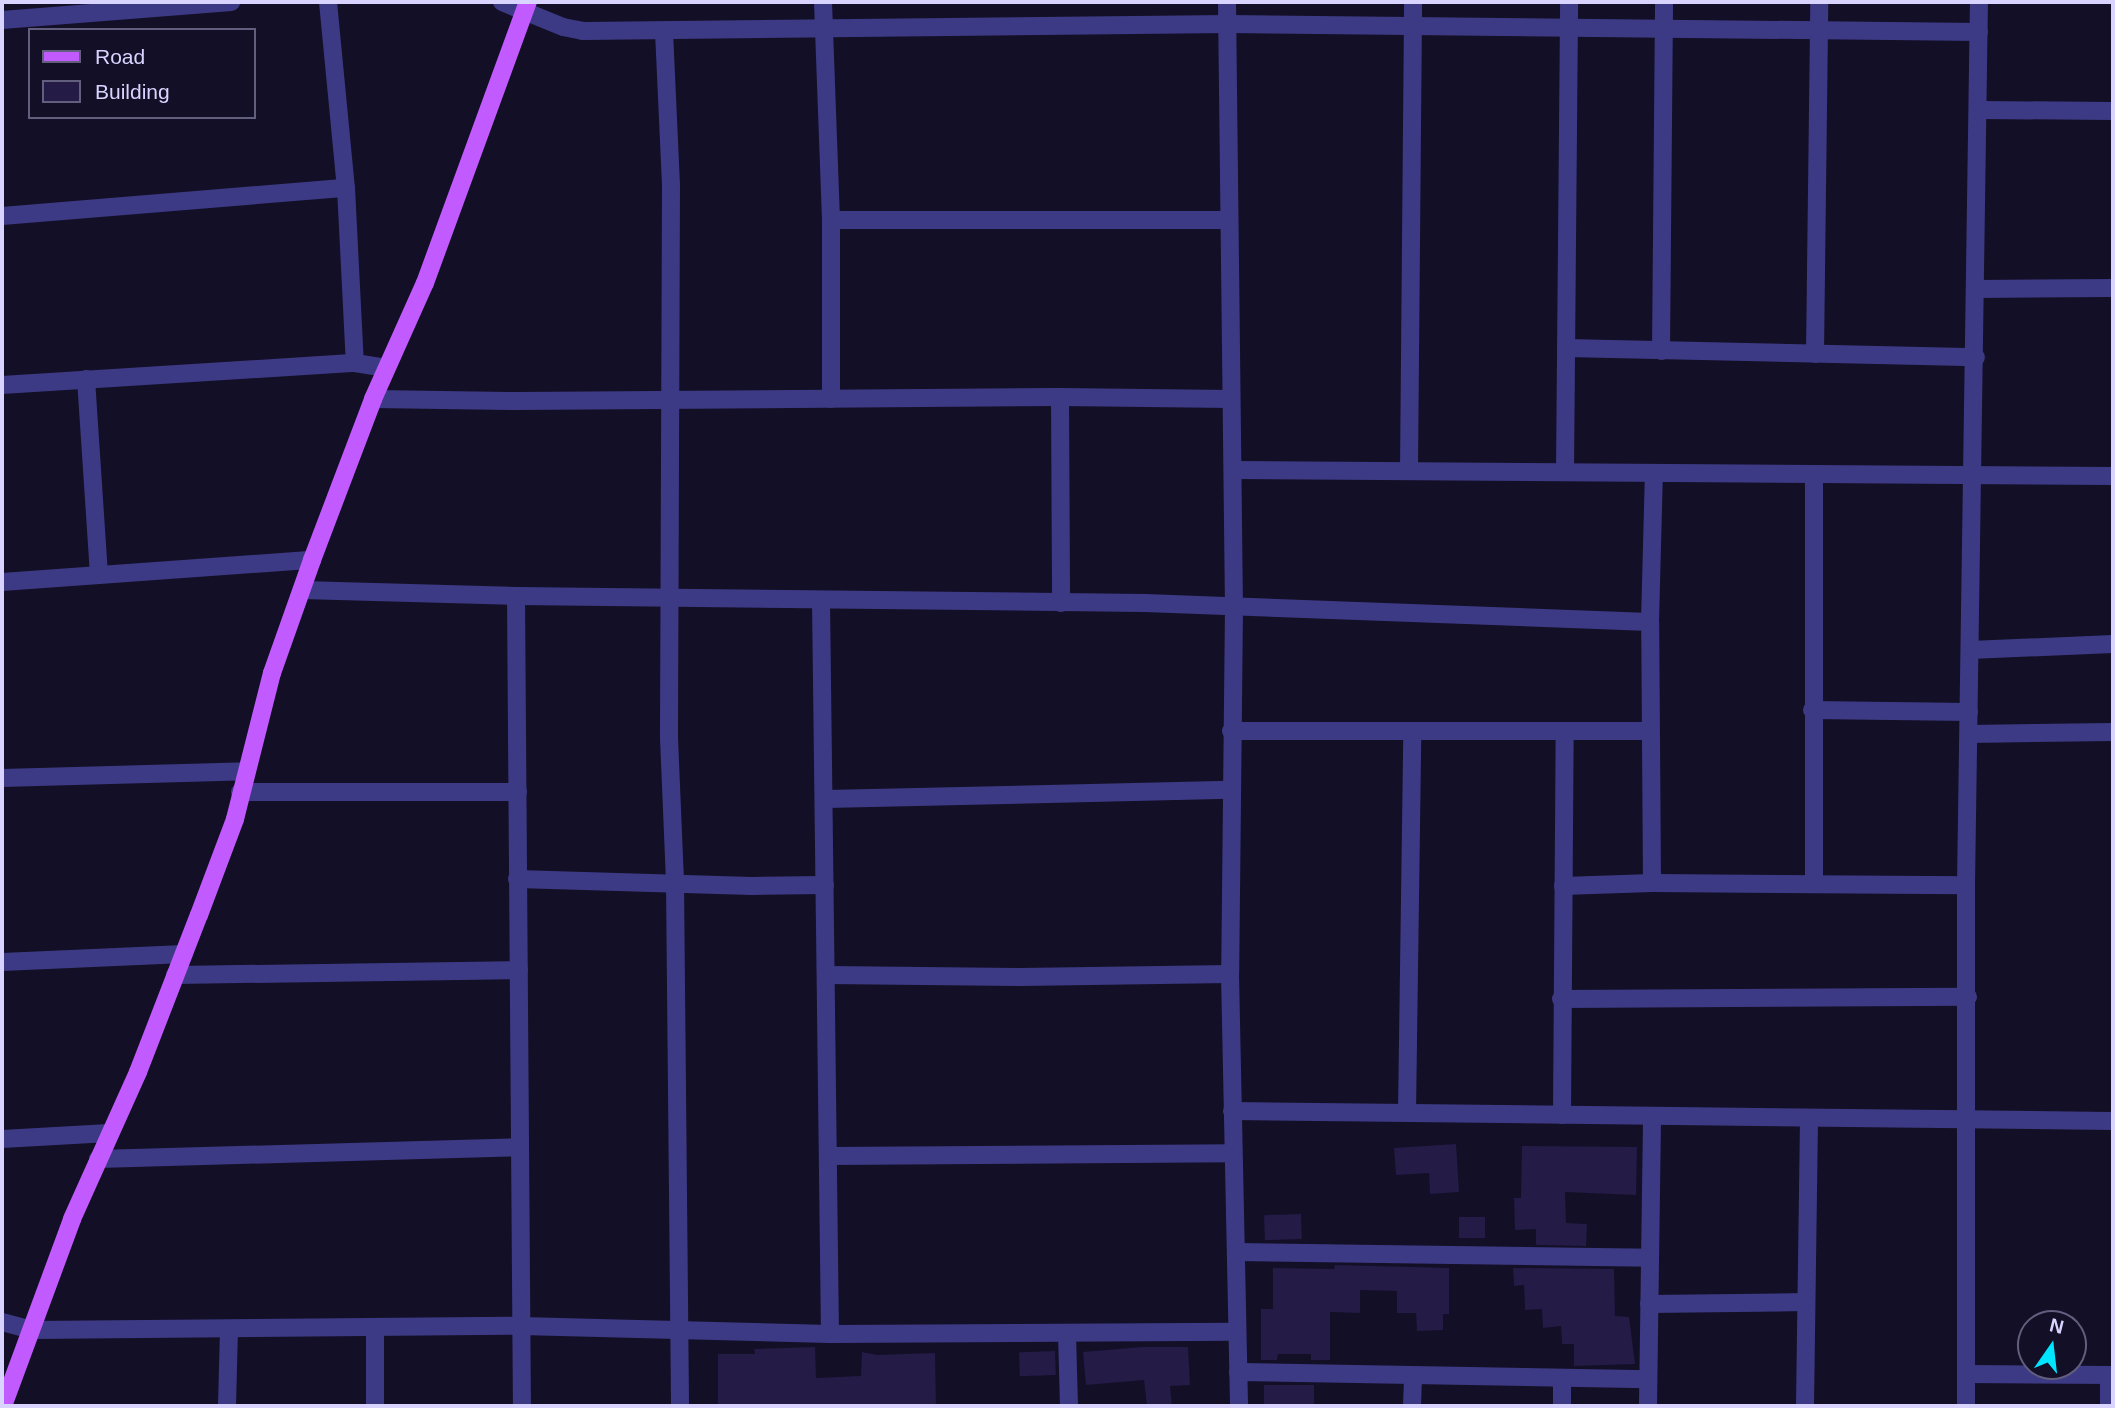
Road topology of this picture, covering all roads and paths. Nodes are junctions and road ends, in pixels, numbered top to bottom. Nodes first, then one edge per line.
1 (231, 2) edge
2 (328, 2) edge
3 (502, 2) edge
4 (823, 2) edge
5 (1227, 2) edge
6 (1413, 2) edge
7 (1569, 2) edge
8 (1664, 2) edge
9 (1819, 2) edge
10 (1979, 2) edge
11 (527, 7) edge
12 (2, 20) edge
13 (1228, 24) junction
14 (1413, 25) junction
15 (1569, 27) junction
16 (823, 28) junction
17 (1663, 30) junction
18 (664, 31) junction
19 (1819, 31) junction
20 (1979, 33) junction
21 (1980, 110) junction
22 (2113, 111) edge
23 (346, 188) junction
24 (2, 216) edge
25 (831, 220) junction
26 (1229, 220) junction
27 (2113, 288) edge
28 (1977, 289) junction
29 (1566, 348) junction
30 (1661, 351) junction
31 (1815, 354) junction
32 (1976, 357) junction
33 (355, 363) junction
34 (387, 368) junction
35 (86, 379) junction
36 (2, 385) edge
37 (1060, 397) junction
38 (373, 399) junction
39 (831, 399) junction
40 (1231, 399) junction
41 (671, 401) junction
42 (1233, 470) junction
43 (1409, 471) junction
44 (1565, 472) junction
45 (1654, 473) junction
46 (1814, 474) junction
47 (1972, 475) junction
48 (2113, 476) edge
49 (312, 560) junction
50 (99, 574) junction
51 (2, 582) edge
52 (302, 590) junction
53 (516, 596) junction
54 (670, 597) junction
55 (821, 600) junction
56 (1061, 603) junction
57 (1234, 607) junction
58 (1650, 622) junction
59 (2113, 644) edge
60 (1970, 650) junction
61 (1812, 710) junction
62 (1969, 712) junction
63 (1650, 730) junction
64 (1231, 731) junction
65 (1412, 732) junction
66 (1565, 732) junction
67 (2113, 732) edge
68 (1969, 734) junction
69 (247, 771) junction
70 (2, 778) edge
71 (1230, 790) junction
72 (240, 792) junction
73 (517, 792) junction
74 (825, 799) junction
75 (517, 879) junction
76 (674, 881) junction
77 (1651, 883) junction
78 (1814, 883) junction
79 (825, 885) junction
80 (1966, 885) junction
81 (1563, 886) junction
82 (184, 954) junction
83 (2, 962) edge
84 (519, 970) junction
85 (1230, 974) junction
86 (175, 975) junction
87 (827, 975) junction
88 (1968, 997) junction
89 (1561, 999) junction
90 (1232, 1111) junction
91 (1407, 1113) junction
92 (1562, 1115) junction
93 (1652, 1116) junction
94 (1809, 1118) junction
95 (1965, 1119) junction
96 (2113, 1121) edge
97 (109, 1133) junction
98 (2, 1139) edge
99 (520, 1147) junction
100 (1233, 1153) junction
101 (829, 1156) junction
102 (98, 1159) junction
103 (1237, 1252) junction
104 (1650, 1258) junction
105 (1806, 1302) junction
106 (1650, 1304) junction
107 (2, 1322) edge
108 (521, 1326) junction
109 (375, 1328) junction
110 (32, 1330) junction
111 (229, 1330) junction
112 (678, 1331) junction
113 (1236, 1332) junction
114 (830, 1334) junction
115 (1067, 1334) junction
116 (1238, 1372) junction
117 (1967, 1374) junction
118 (2111, 1375) edge
119 (1413, 1376) junction
120 (1562, 1379) junction
121 (1648, 1380) junction
122 (3, 1406) edge
123 (228, 1406) edge
124 (375, 1406) edge
125 (522, 1406) edge
126 (680, 1406) edge
127 (1069, 1406) edge
128 (1238, 1406) edge
129 (1412, 1406) edge
130 (1562, 1406) edge
131 (1648, 1406) edge
132 (1805, 1406) edge
133 (1966, 1406) edge
134 (2109, 1406) edge

1 - 12 street
2 - 23 street
3 - 11 street
4 - 16 street
5 - 13 street
6 - 14 street
7 - 15 street
8 - 17 street
9 - 19 street
10 - 20 street
11 - 18 street
11 - 34 main road
13 - 14 street
13 - 16 street
13 - 26 street
14 - 15 street
14 - 43 street
15 - 17 street
15 - 29 street
16 - 18 street
16 - 25 street
17 - 19 street
17 - 30 street
18 - 41 street
19 - 20 street
19 - 31 street
20 - 21 street
21 - 22 street
21 - 28 street
23 - 24 street
23 - 33 street
25 - 26 street
25 - 39 street
26 - 40 street
27 - 28 street
28 - 32 street
29 - 30 street
29 - 44 street
30 - 31 street
31 - 32 street
32 - 47 street
33 - 34 street
33 - 35 street
34 - 38 main road
35 - 36 street
35 - 50 street
37 - 39 street
37 - 40 street
37 - 56 street
38 - 41 street
38 - 49 main road
39 - 41 street
40 - 42 street
41 - 54 street
42 - 43 street
42 - 57 street
43 - 44 street
44 - 45 street
45 - 46 street
45 - 58 street
46 - 47 street
46 - 61 street
47 - 48 street
47 - 60 street
49 - 50 street
49 - 52 main road
50 - 51 street
52 - 53 street
52 - 69 main road
53 - 54 street
53 - 73 street
54 - 55 street
54 - 76 street
55 - 56 street
55 - 74 street
56 - 57 street
57 - 58 street
57 - 64 street
58 - 63 street
59 - 60 street
60 - 62 street
61 - 62 street
61 - 78 street
62 - 68 street
63 - 66 street
63 - 77 street
64 - 65 street
64 - 71 street
65 - 66 street
65 - 91 street
66 - 81 street
67 - 68 street
68 - 80 street
69 - 70 street
69 - 72 main road
71 - 74 street
71 - 85 street
72 - 73 street
72 - 82 main road
73 - 75 street
74 - 79 street
75 - 76 street
75 - 84 street
76 - 79 street
76 - 112 street
77 - 78 street
77 - 81 street
78 - 80 street
79 - 87 street
80 - 88 street
81 - 89 street
82 - 83 street
82 - 86 main road
84 - 86 street
84 - 99 street
85 - 87 street
85 - 90 street
86 - 97 main road
87 - 101 street
88 - 89 street
88 - 95 street
89 - 92 street
90 - 91 street
90 - 100 street
91 - 92 street
92 - 93 street
93 - 94 street
93 - 104 street
94 - 95 street
94 - 105 street
95 - 96 street
95 - 117 street
97 - 98 street
97 - 102 main road
99 - 102 street
99 - 108 street
100 - 101 street
100 - 103 street
101 - 114 street
102 - 110 main road
103 - 104 street
103 - 113 street
104 - 106 street
105 - 106 street
105 - 132 street
106 - 121 street
107 - 110 street
108 - 109 street
108 - 112 street
108 - 125 street
109 - 111 street
109 - 124 street
110 - 111 street
110 - 122 main road
111 - 123 street
112 - 114 street
112 - 126 street
113 - 115 street
113 - 116 street
114 - 115 street
115 - 127 street
116 - 119 street
116 - 128 street
117 - 118 street
117 - 133 street
118 - 134 street
119 - 120 street
119 - 129 street
120 - 121 street
120 - 130 street
121 - 131 street

